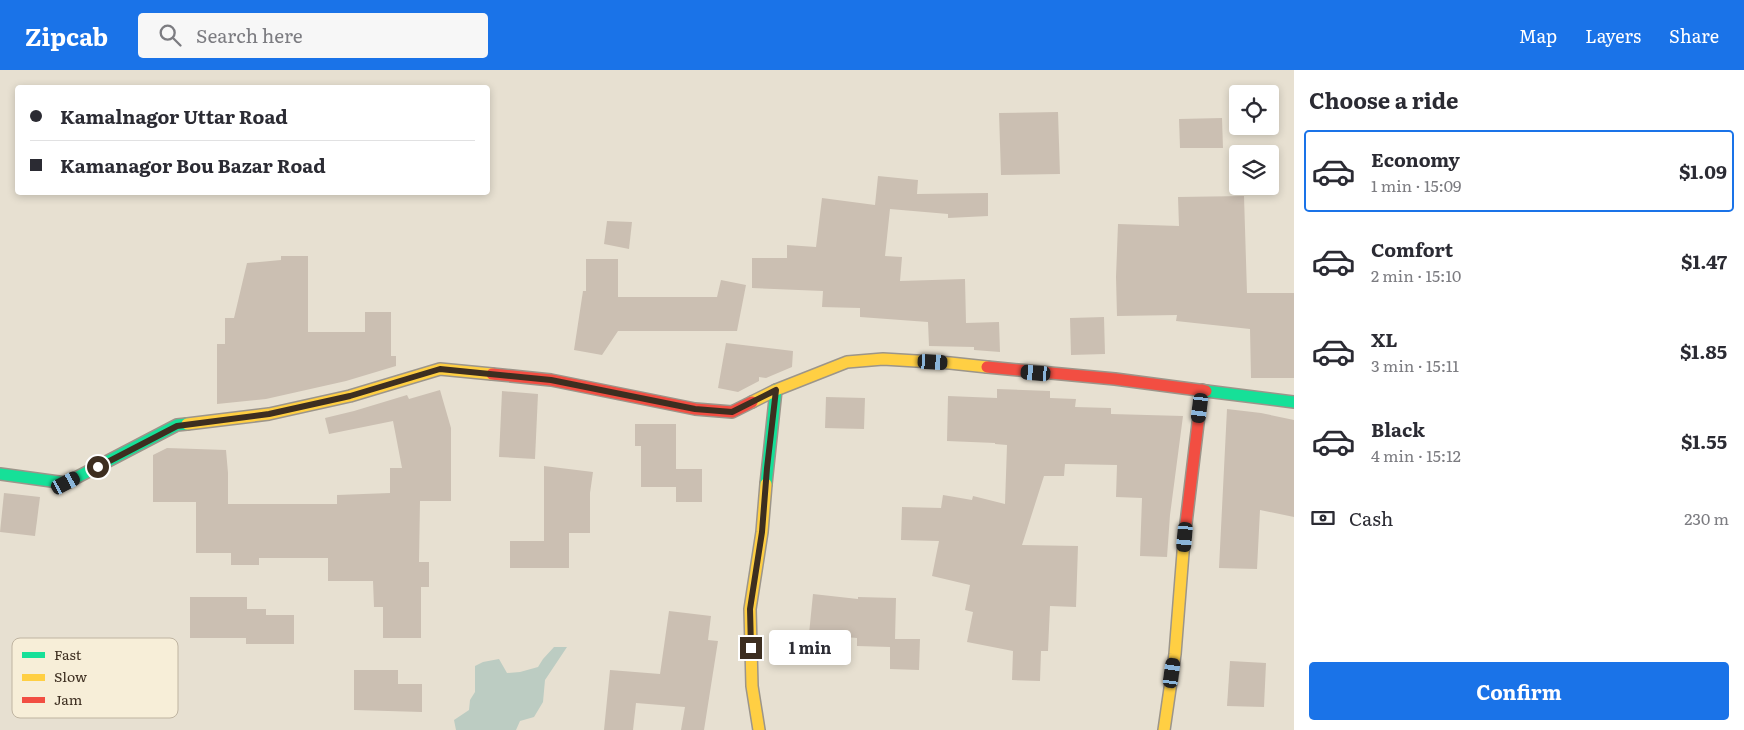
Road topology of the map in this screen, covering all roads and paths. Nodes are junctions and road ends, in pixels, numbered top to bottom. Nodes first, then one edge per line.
1 (776, 390) junction
2 (1202, 390) junction
3 (1294, 402) edge
4 (0, 474) edge
5 (759, 730) edge
6 (1164, 730) edge

1 - 2 street
1 - 4 street
1 - 5 street
2 - 3 street
2 - 6 street

